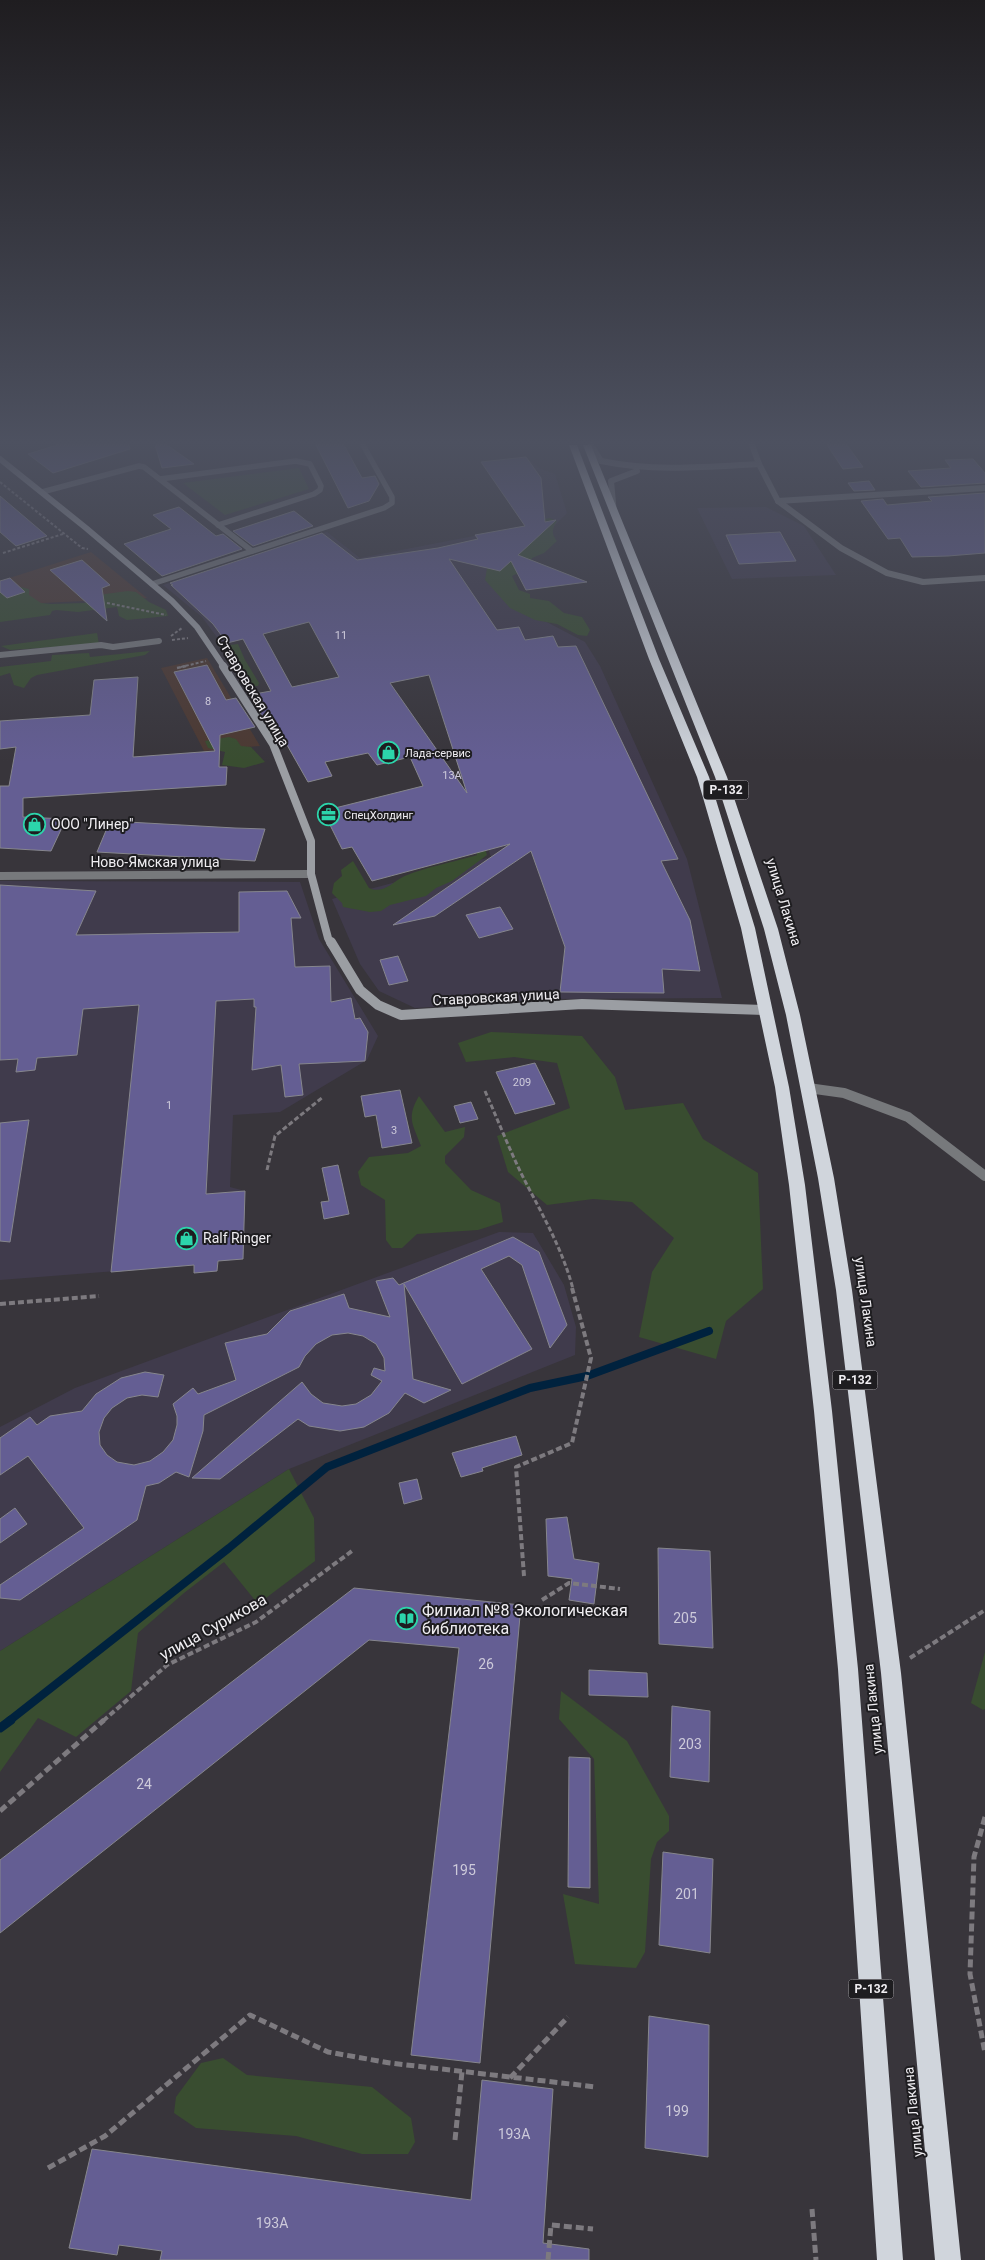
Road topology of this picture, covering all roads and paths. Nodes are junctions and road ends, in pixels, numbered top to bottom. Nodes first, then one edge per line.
1 (11, 550) edge
2 (112, 550) edge
3 (613, 550) edge
4 (628, 550) edge
5 (845, 550) edge
6 (252, 551) edge
7 (3, 553) dead end
8 (985, 578) edge
9 (152, 584) junction
10 (107, 602) dead end
11 (169, 615) dead end
12 (193, 619) junction
13 (204, 636) junction
14 (159, 641) junction
15 (0, 655) edge
16 (218, 658) junction
17 (177, 668) dead end
18 (311, 874) junction
19 (0, 876) edge
20 (765, 1010) junction
21 (808, 1088) junction
22 (485, 1091) dead end
23 (323, 1098) dead end
24 (267, 1170) dead end
25 (985, 1176) edge
26 (98, 1296) dead end
27 (0, 1304) edge
28 (352, 1551) dead end
29 (524, 1576) dead end
30 (620, 1589) dead end
31 (542, 1600) dead end
32 (985, 1610) edge
33 (891, 1673) junction
34 (0, 1811) edge
35 (985, 1817) edge
36 (568, 2017) dead end
37 (985, 2053) edge
38 (462, 2072) junction
39 (509, 2078) junction
40 (596, 2087) dead end
41 (455, 2140) dead end
42 (48, 2168) dead end
43 (812, 2209) dead end
44 (593, 2229) dead end
45 (548, 2260) edge
46 (816, 2260) edge
47 (890, 2260) edge
48 (948, 2260) edge

1 - 7 path
2 - 9 street, Ставровская улица
3 - 20 highway, улица Лакина / Р-132
4 - 21 highway, улица Лакина / Р-132
5 - 8 street
6 - 9 lane
9 - 12 street, Ставровская улица
10 - 11 path
12 - 13 street, Ставровская улица
12 - 14 path
13 - 14 path
13 - 16 street, Ставровская улица
14 - 15 street
16 - 17 path
16 - 18 street, Ставровская улица
18 - 19 street, Ново-Ямская улица
18 - 20 street, Ставровская улица
20 - 47 highway, улица Лакина / Р-132
21 - 25 street
21 - 33 highway, улица Лакина / Р-132
22 - 29 path
23 - 24 path
26 - 27 path
28 - 34 path, улица Сурикова
30 - 31 path
32 - 33 path
33 - 48 highway, улица Лакина / Р-132
35 - 37 path
36 - 39 path
38 - 39 path
38 - 41 path
38 - 42 path
39 - 40 path
43 - 46 path
44 - 45 path

